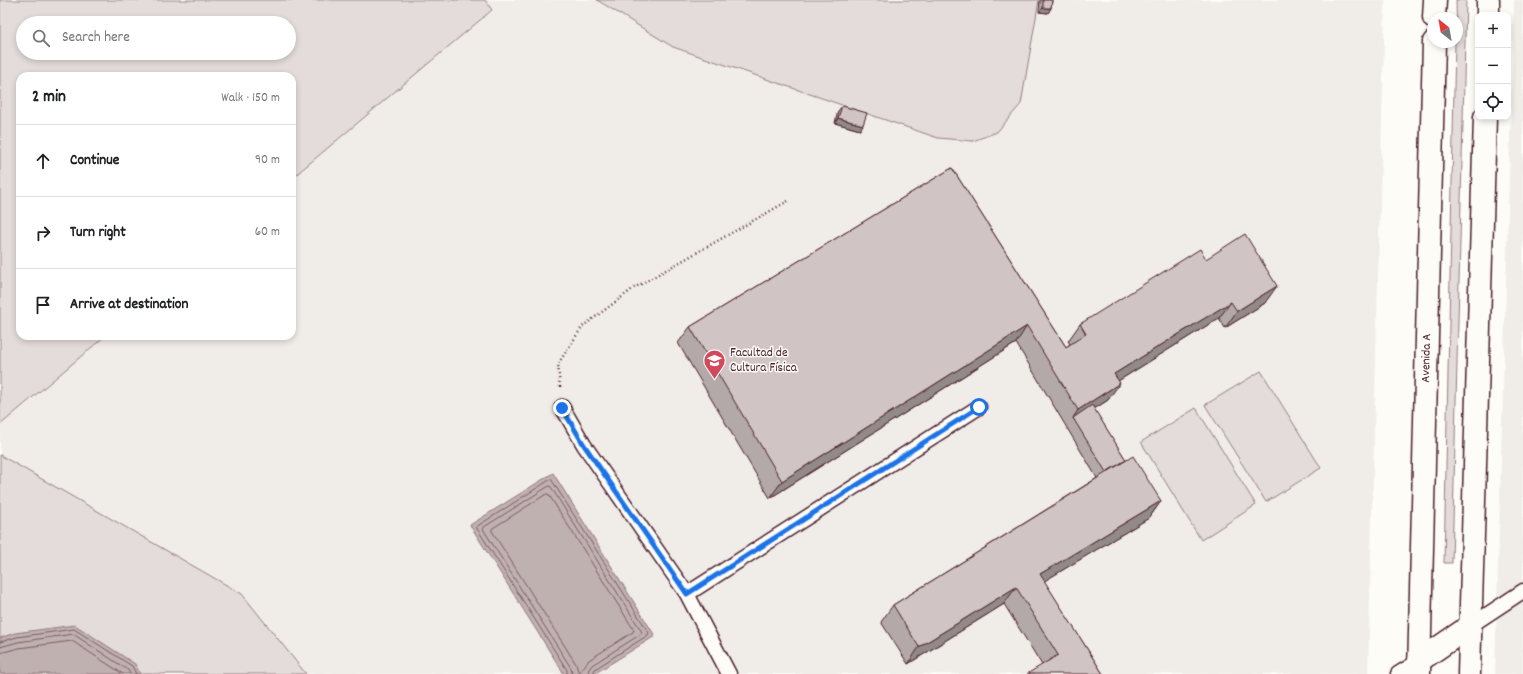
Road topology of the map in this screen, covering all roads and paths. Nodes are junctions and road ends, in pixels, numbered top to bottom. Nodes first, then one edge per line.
1 (1435, 0) edge
2 (1488, 0) edge
3 (1434, 12) edge
4 (1488, 12) edge
5 (1434, 48) edge
6 (1485, 120) edge
7 (788, 201) dead end
8 (979, 407) dead end
9 (562, 408) joint
10 (1523, 591) edge
11 (687, 594) junction
12 (1470, 626) junction
13 (1419, 668) edge
14 (730, 674) edge
15 (1398, 674) edge
16 (1469, 674) edge

1 - 3 main road
2 - 4 main road
5 - 13 main road, Avenida A
6 - 12 main road
7 - 9 path
8 - 11 lane
9 - 11 lane
10 - 12 lane
11 - 14 lane
12 - 13 main road
12 - 16 main road
13 - 15 lane

